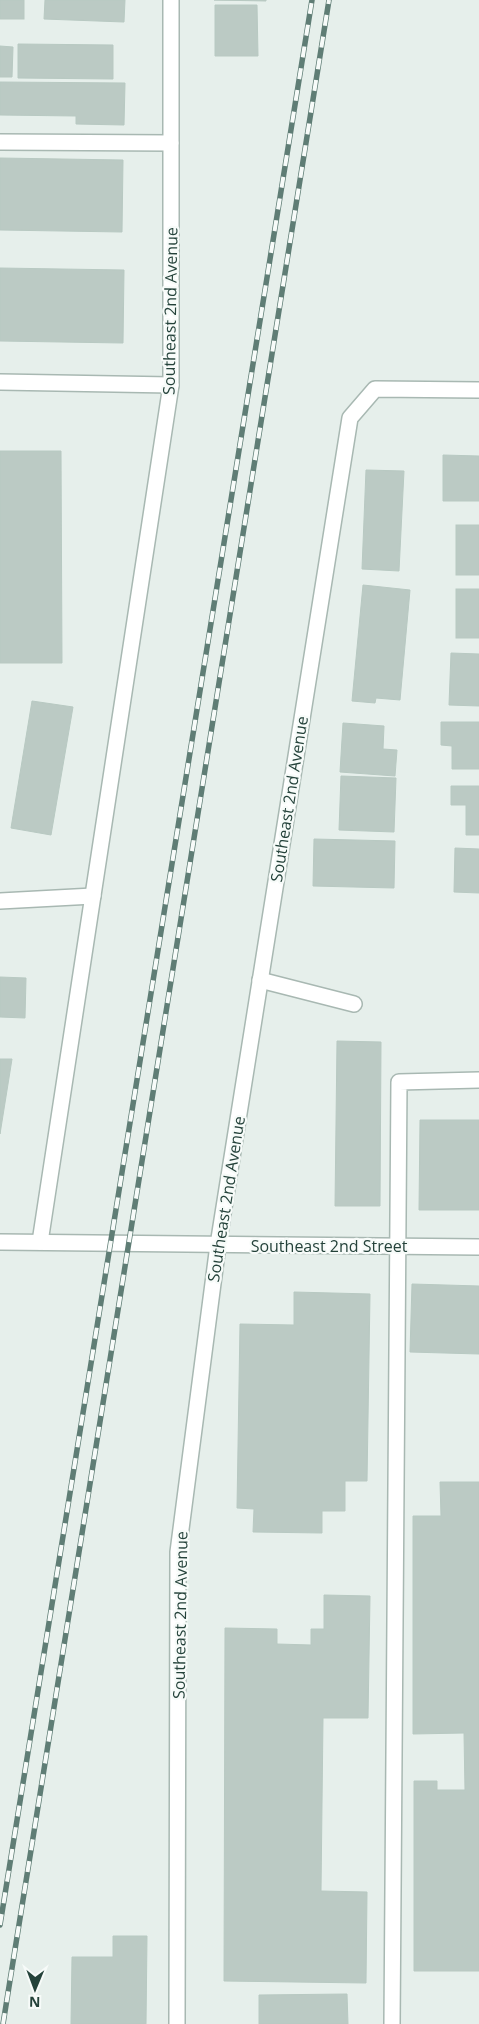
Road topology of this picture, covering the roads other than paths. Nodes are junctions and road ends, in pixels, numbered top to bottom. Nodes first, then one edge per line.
1 (171, 0) edge
2 (0, 142) edge
3 (171, 143) junction
4 (0, 382) edge
5 (171, 385) junction
6 (479, 390) edge
7 (93, 896) junction
8 (0, 901) edge
9 (260, 980) junction
10 (354, 1004) dead end
11 (479, 1080) edge
12 (0, 1242) edge
13 (40, 1242) junction
14 (218, 1246) junction
15 (396, 1247) junction
16 (479, 1248) edge
17 (177, 2024) edge
18 (392, 2024) edge

1 - 3 street, Southeast 2nd Avenue
2 - 3 street
3 - 5 street, Southeast 2nd Avenue
4 - 5 street
5 - 7 street, Southeast 2nd Avenue
6 - 9 street, Southeast 2nd Avenue
7 - 8 street
7 - 13 street, Southeast 2nd Avenue
9 - 10 street
9 - 14 street, Southeast 2nd Avenue
11 - 15 street
12 - 13 street, Southeast 2nd Street
13 - 14 street, Southeast 2nd Street
14 - 15 street, Southeast 2nd Street
14 - 17 street, Southeast 2nd Avenue
15 - 16 street, Southeast 2nd Street
15 - 18 street

